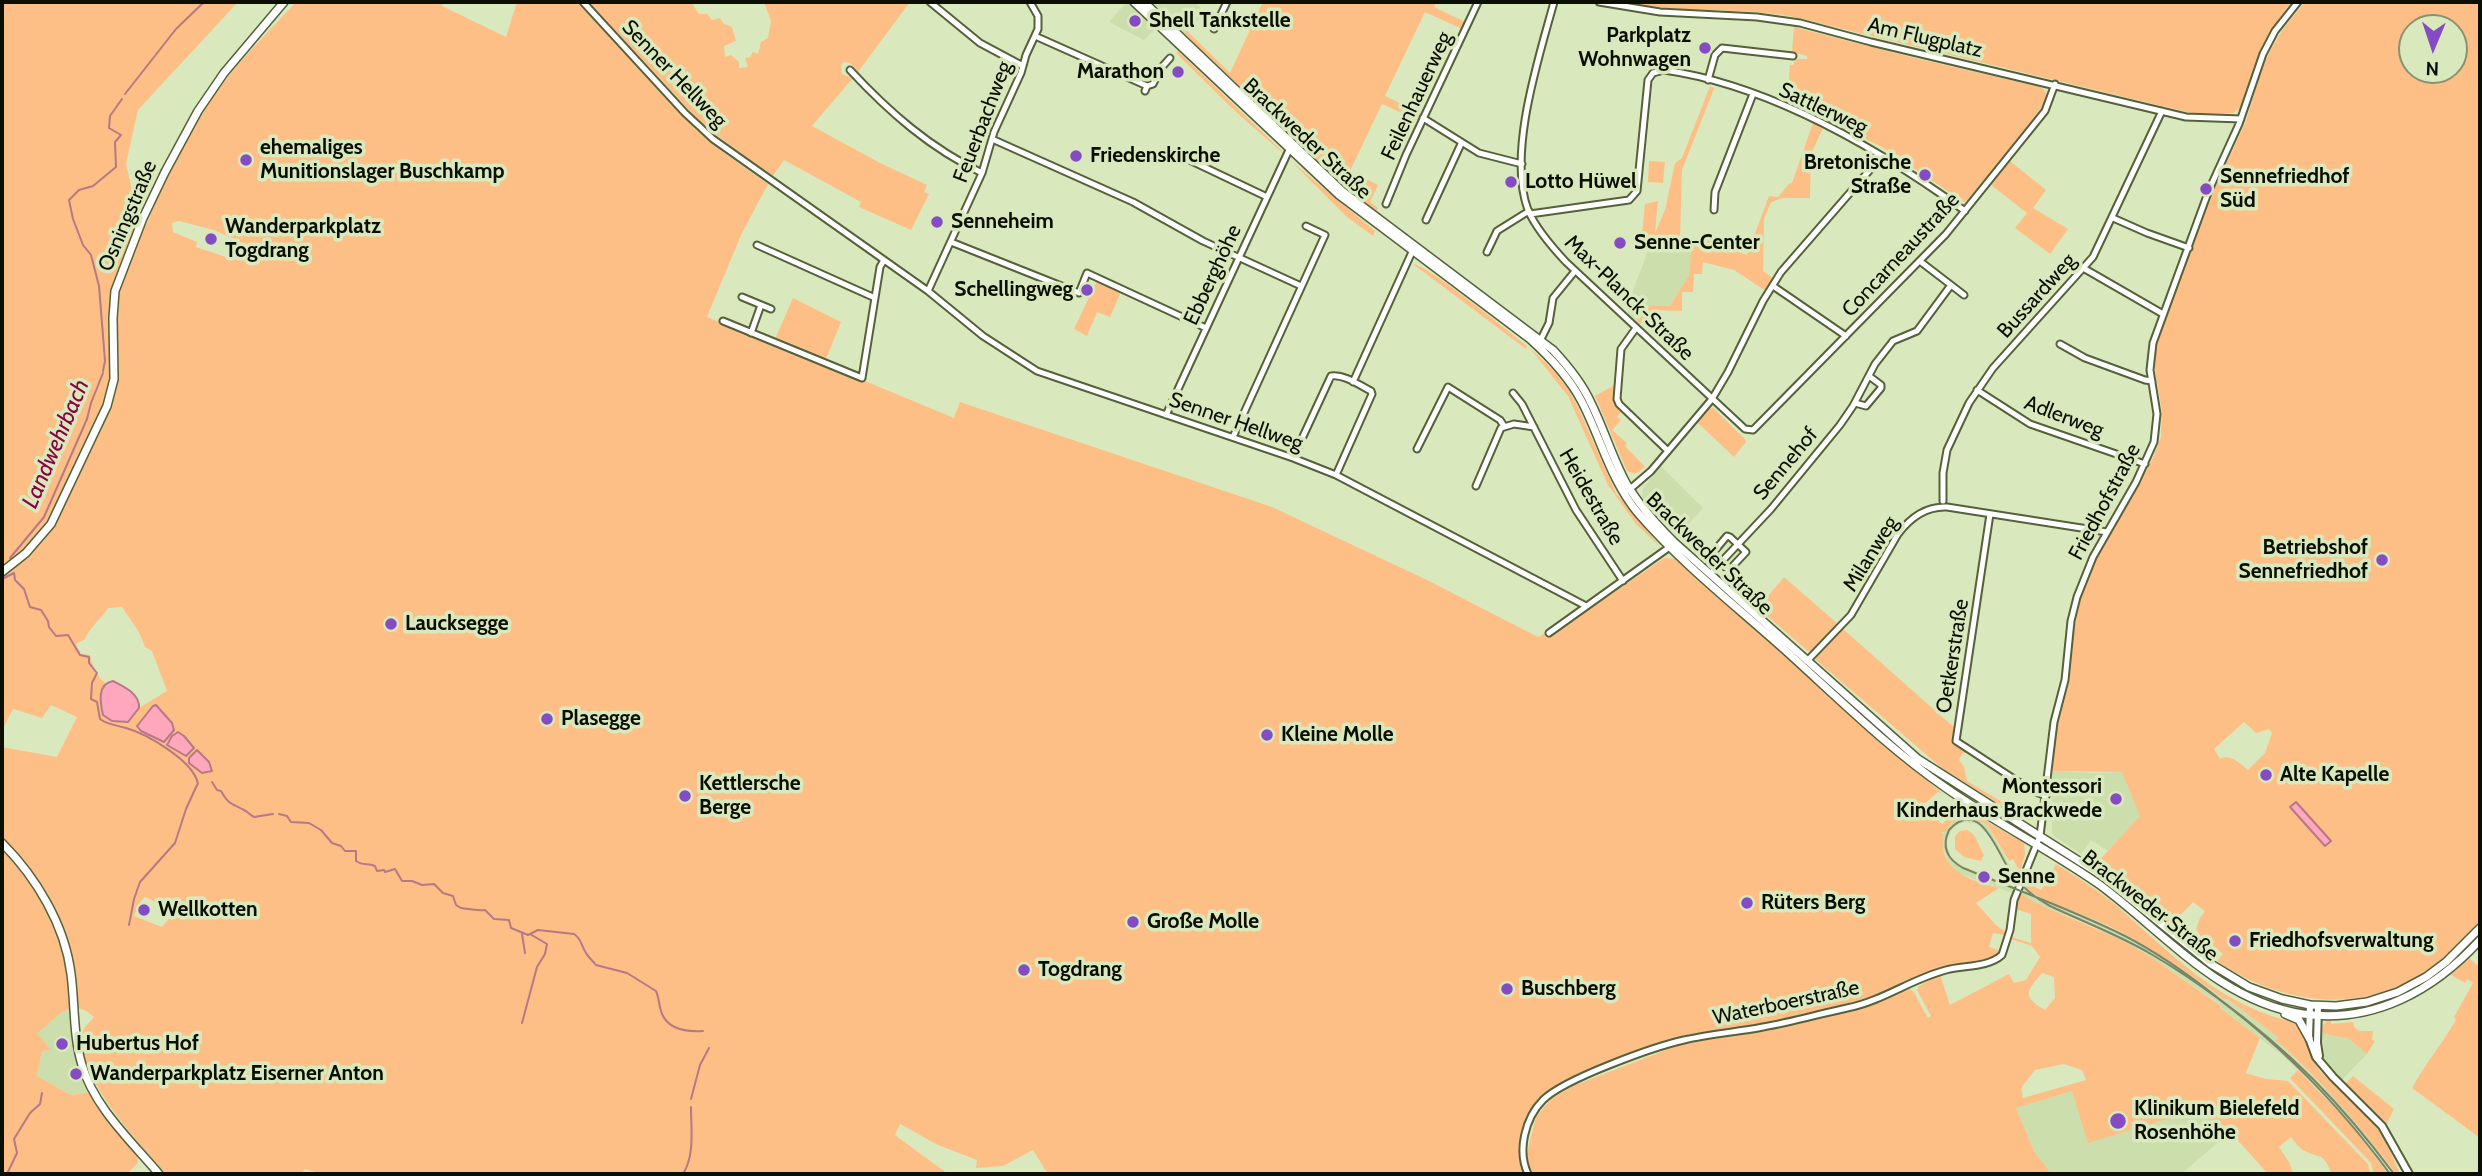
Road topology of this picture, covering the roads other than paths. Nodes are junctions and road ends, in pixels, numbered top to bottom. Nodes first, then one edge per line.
1 (284, 2) edge
2 (583, 2) edge
3 (930, 2) edge
4 (1030, 2) edge
5 (1135, 2) edge
6 (1144, 2) edge
7 (1227, 2) edge
8 (1478, 2) edge
9 (1554, 2) edge
10 (1598, 2) edge
11 (2298, 2) edge
12 (1214, 29) dead end
13 (1035, 36) junction
14 (1793, 56) dead end
15 (1170, 58) dead end
16 (1023, 66) junction
17 (850, 70) dead end
18 (1709, 80) junction
19 (2055, 84) junction
20 (1753, 94) junction
21 (2162, 111) junction
22 (1423, 118) junction
23 (2241, 119) junction
24 (992, 139) junction
25 (1461, 144) junction
26 (1289, 150) junction
27 (1882, 156) junction
28 (1183, 157) dead end
29 (1522, 164) junction
30 (982, 173) junction
31 (1267, 197) junction
32 (1386, 204) dead end
33 (1714, 210) dead end
34 (1965, 211) junction
35 (1530, 212) junction
36 (2113, 218) junction
37 (1426, 220) dead end
38 (1306, 226) dead end
39 (951, 242) junction
40 (757, 245) dead end
41 (2189, 248) junction
42 (1412, 252) junction
43 (1487, 252) dead end
44 (1239, 257) junction
45 (884, 260) junction
46 (1921, 262) junction
47 (2085, 269) junction
48 (1575, 271) junction
49 (1951, 285) junction
50 (1301, 286) junction
51 (1773, 286) junction
52 (928, 291) junction
53 (1964, 295) dead end
54 (742, 297) dead end
55 (875, 298) junction
56 (761, 306) junction
57 (771, 309) dead end
58 (2163, 314) junction
59 (723, 321) dead end
60 (1206, 328) junction
61 (1636, 328) junction
62 (751, 333) junction
63 (1846, 336) junction
64 (1539, 342) junction
65 (2060, 344) dead end
66 (1869, 376) junction
67 (2152, 381) junction
68 (1353, 382) junction
69 (1977, 390) junction
70 (1513, 393) dead end
71 (1712, 399) junction
72 (1855, 403) junction
73 (1166, 415) junction
74 (1504, 426) junction
75 (1534, 427) junction
76 (1749, 430) joint
77 (1233, 437) junction
78 (1418, 449) dead end
79 (1668, 451) junction
80 (1293, 458) junction
81 (2146, 464) junction
82 (1336, 475) junction
83 (1476, 486) dead end
84 (1627, 491) junction
85 (1943, 501) dead end
86 (1990, 514) junction
87 (2107, 532) junction
88 (1738, 543) junction
89 (1671, 546) junction
90 (1720, 564) junction
91 (2, 572) edge
92 (1710, 574) junction
93 (1623, 580) junction
94 (1586, 606) junction
95 (1549, 633) dead end
96 (1806, 661) junction
97 (2046, 796) junction
98 (2040, 836) junction
99 (2, 843) edge
100 (2038, 845) junction
101 (2480, 928) edge
102 (2480, 940) edge
103 (2241, 994) junction
104 (2314, 1005) junction
105 (2314, 1015) junction
106 (2309, 1038) junction
107 (2325, 1068) junction
108 (159, 1174) edge
109 (1528, 1174) edge
110 (2409, 1174) edge

1 - 91 main road, Osningstraße
2 - 45 street, Senner Hellweg
3 - 16 street
4 - 13 street, Feuerbachweg
5 - 26 main road, Brackweder Straße
6 - 64 main road, Brackweder Straße
7 - 12 street
8 - 22 street, Feilenhauerweg
9 - 29 street, Max-Planck-Straße
10 - 19 street, Am Flugplatz
11 - 23 street, Friedhofstraße
13 - 15 street
13 - 16 street, Feuerbachweg
14 - 18 street
16 - 24 street, Feuerbachweg
17 - 30 street
18 - 20 street, Sattlerweg
18 - 35 street, Sattlerweg
19 - 21 street, Am Flugplatz
19 - 34 street, Concarneaustraße
20 - 27 street, Sattlerweg
20 - 33 street
21 - 23 street, Am Flugplatz
21 - 36 street, Bussardweg
22 - 25 street
22 - 32 street, Feilenhauerweg
23 - 41 street, Friedhofstraße
24 - 30 street, Feuerbachweg
24 - 44 street
25 - 29 street
25 - 37 street
26 - 31 street, Ebberghöhe
26 - 42 main road, Brackweder Straße
27 - 34 street, Sattlerweg
27 - 51 street
28 - 31 street
29 - 35 street, Max-Planck-Straße
30 - 39 street, Feuerbachweg
31 - 44 street, Ebberghöhe
34 - 46 street, Concarneaustraße
35 - 43 street
35 - 48 street, Max-Planck-Straße
36 - 41 street
36 - 47 street, Bussardweg
38 - 50 street
39 - 52 street, Feuerbachweg
39 - 60 street
40 - 55 street
41 - 58 street, Friedhofstraße
42 - 64 main road, Brackweder Straße
42 - 68 street
44 - 50 street
44 - 60 street, Ebberghöhe
45 - 52 street, Senner Hellweg
45 - 55 street
46 - 49 street
46 - 63 street, Concarneaustraße
47 - 58 street
47 - 69 street, Bussardweg
48 - 61 street, Max-Planck-Straße
48 - 64 street
49 - 53 street
49 - 66 street, Sennehof
50 - 77 street
51 - 63 street
51 - 71 street
52 - 73 street, Senner Hellweg
54 - 56 street
55 - 62 street
56 - 57 street
56 - 62 street
58 - 67 street, Friedhofstraße
59 - 62 street
60 - 73 street, Ebberghöhe
61 - 71 street, Max-Planck-Straße
61 - 79 street
63 - 76 street, Concarneaustraße
64 - 84 main road, Brackweder Straße
65 - 67 street
66 - 72 street, Sennehof
66 - 72 street, Sennehof
67 - 81 street, Friedhofstraße
68 - 80 street
68 - 82 street
69 - 81 street, Adlerweg
69 - 85 street, Bussardweg
70 - 75 street, Heidestraße
71 - 76 street, Max-Planck-Straße
71 - 79 street
72 - 88 street, Sennehof
73 - 77 street, Senner Hellweg
74 - 75 street
74 - 78 street
74 - 83 street
75 - 93 street, Heidestraße
77 - 80 street, Senner Hellweg
79 - 84 street
80 - 82 street, Senner Hellweg
81 - 87 street, Friedhofstraße
82 - 94 street, Senner Hellweg
84 - 89 main road, Brackweder Straße
84 - 92 main road, Brackweder Straße
86 - 87 street, Milanweg
86 - 96 street, Milanweg
86 - 97 street, Oetkerstraße
87 - 97 street, Friedhofstraße
88 - 90 street, Sennehof
88 - 90 street, Sennehof
88 - 90 street, Sennehof
89 - 93 street
89 - 100 main road, Brackweder Straße
90 - 92 street, Sennehof
92 - 96 main road, Brackweder Straße
93 - 94 street
94 - 95 street
96 - 98 main road, Brackweder Straße
97 - 98 street, Friedhofstraße
98 - 100 street, Waterboerstraße
98 - 104 main road, Brackweder Straße
99 - 108 main road
100 - 103 main road, Brackweder Straße
100 - 109 street, Waterboerstraße
101 - 104 main road, Brackweder Straße
102 - 105 main road, Brackweder Straße
103 - 105 main road, Brackweder Straße
103 - 106 main road
104 - 105 street
105 - 106 street
105 - 107 street
106 - 107 street
107 - 110 street

